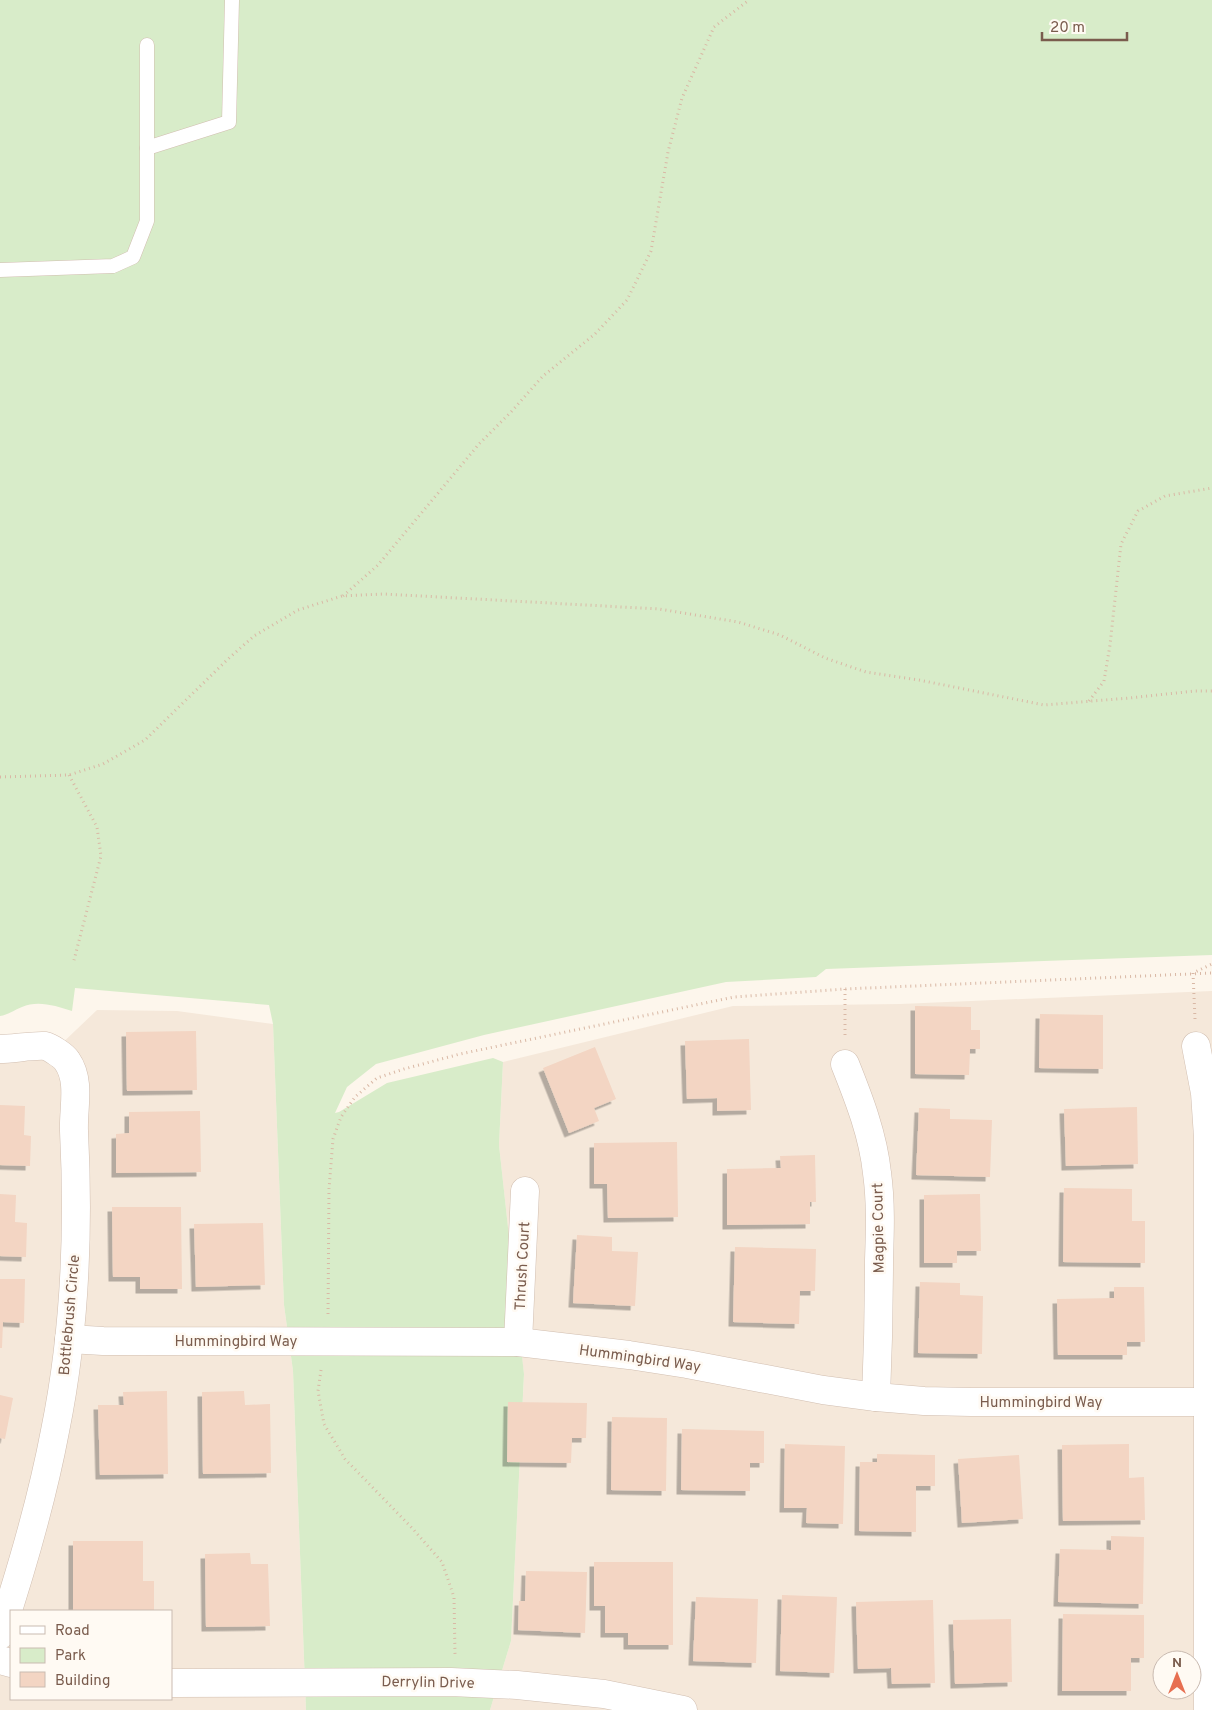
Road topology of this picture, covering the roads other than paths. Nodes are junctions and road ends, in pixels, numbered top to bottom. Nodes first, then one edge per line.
1 (232, 0) edge
2 (147, 45) dead end
3 (147, 148) junction
4 (0, 270) edge
5 (1196, 1046) road end
6 (0, 1049) edge
7 (845, 1064) road end
8 (525, 1191) dead end
9 (69, 1339) junction
10 (518, 1342) junction
11 (876, 1397) junction
12 (1208, 1402) junction
13 (0, 1635) edge
14 (172, 1682) edge
15 (683, 1710) edge
16 (1208, 1710) edge

1 - 3 lane
2 - 3 lane
3 - 4 lane
5 - 12 street
6 - 9 street, Bottlebrush Circle
7 - 11 street, Magpie Court
8 - 10 street, Thrush Court
9 - 10 street, Hummingbird Way
9 - 13 street, Bottlebrush Circle
10 - 11 street, Hummingbird Way
11 - 12 street, Hummingbird Way
12 - 16 street
14 - 15 street, Derrylin Drive

